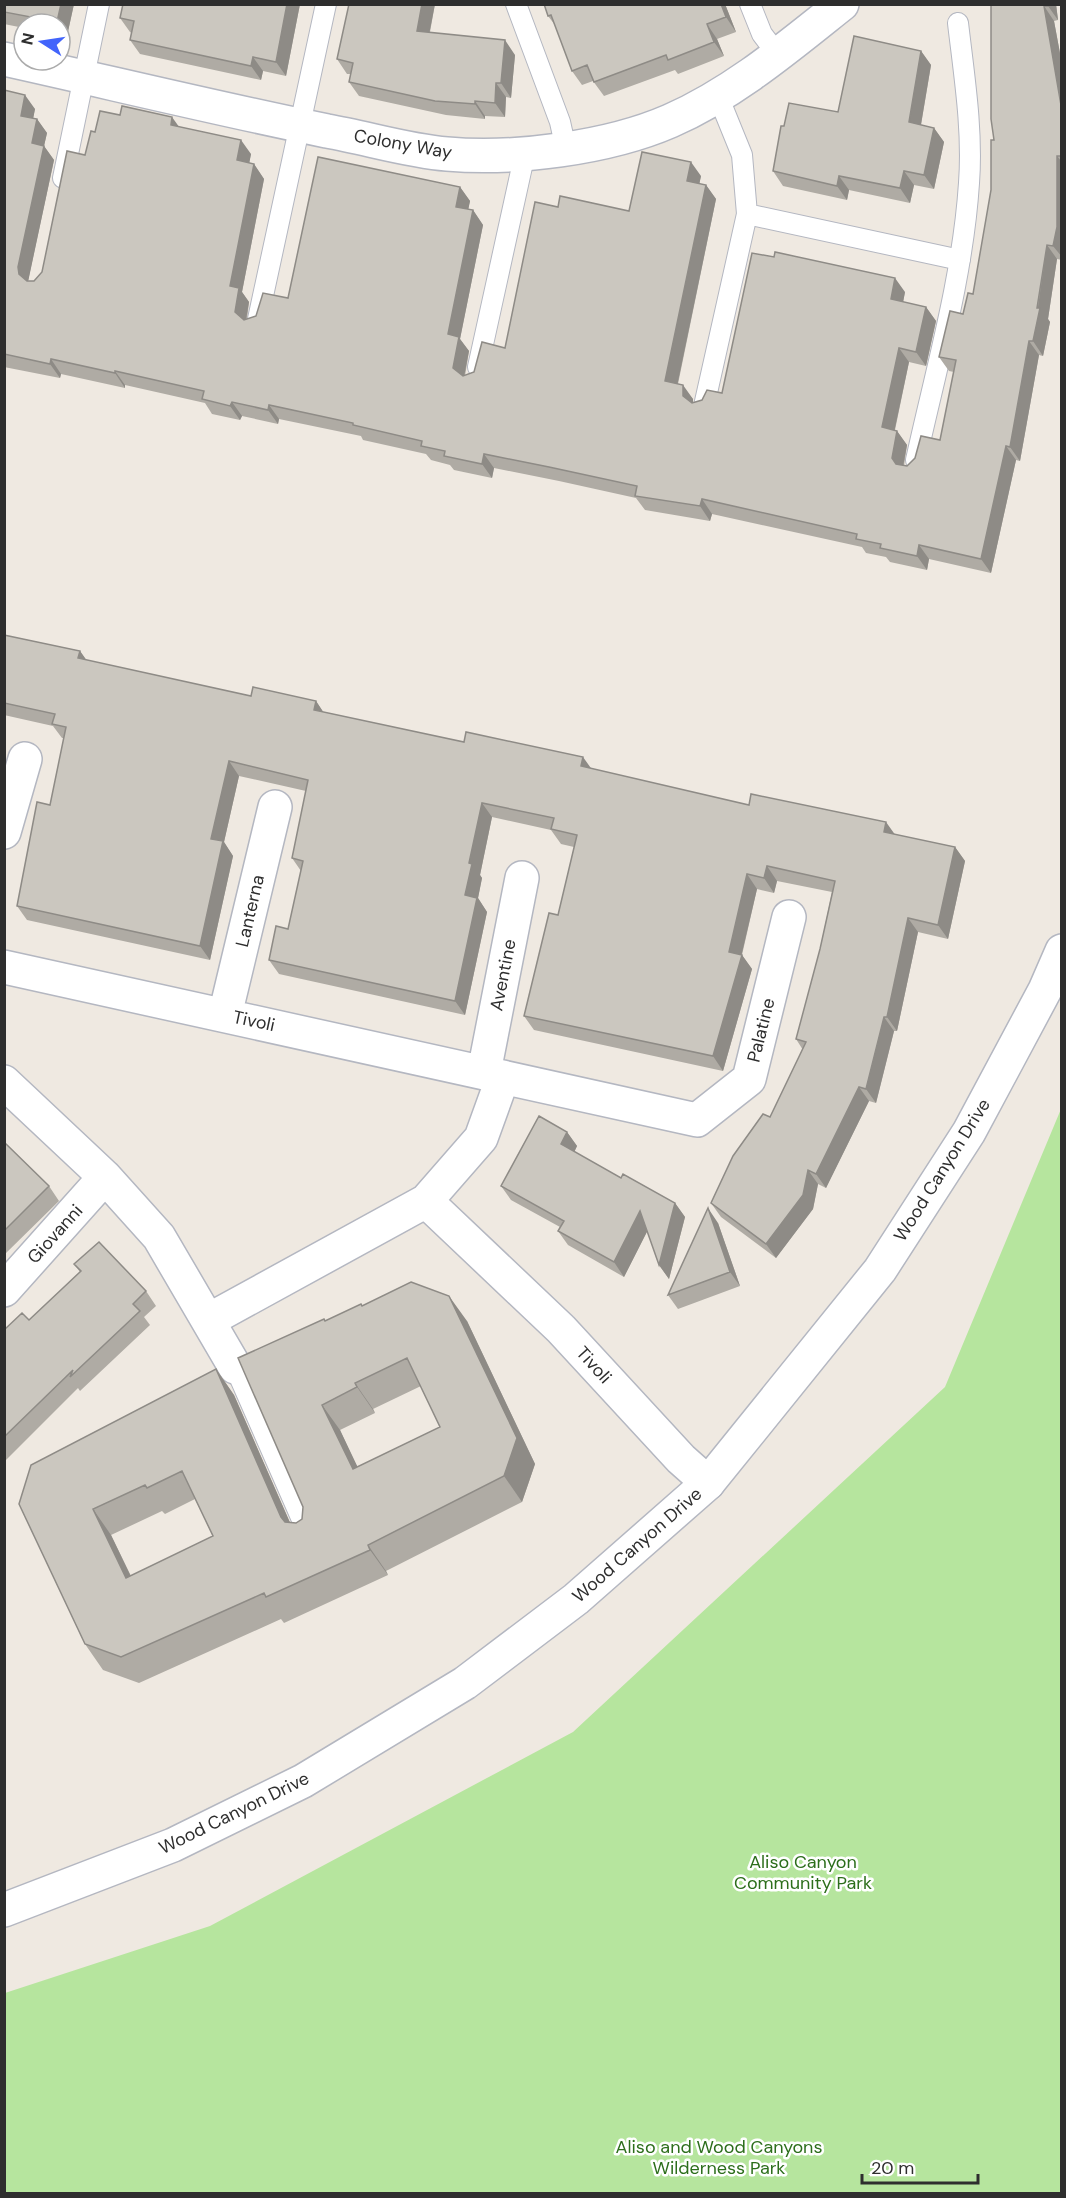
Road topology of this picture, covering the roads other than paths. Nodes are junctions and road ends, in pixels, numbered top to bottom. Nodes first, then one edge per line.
1 (99, 4) edge
2 (326, 4) edge
3 (516, 4) edge
4 (750, 4) edge
5 (842, 4) edge
6 (958, 23) dead end
7 (778, 55) junction
8 (4, 59) edge
9 (84, 77) junction
10 (718, 96) junction
11 (300, 125) junction
12 (566, 149) junction
13 (525, 153) junction
14 (60, 192) edge
15 (747, 214) junction
16 (960, 260) junction
17 (257, 323) edge
18 (476, 379) edge
19 (704, 406) edge
20 (914, 469) edge
21 (25, 759) dead end
22 (275, 807) dead end
23 (4, 832) edge
24 (522, 878) dead end
25 (789, 917) dead end
26 (1062, 951) edge
27 (4, 967) edge
28 (225, 1015) junction
29 (494, 1074) junction
30 (4, 1082) edge
31 (697, 1120) joint
32 (105, 1177) junction
33 (426, 1201) junction
34 (4, 1290) edge
35 (209, 1320) junction
36 (267, 1353) edge
37 (235, 1367) junction
38 (206, 1384) edge
39 (708, 1483) junction
40 (310, 1538) edge
41 (4, 1910) edge

1 - 9 lane
2 - 11 lane
3 - 12 lane
4 - 7 lane
5 - 7 street, Colony Way
6 - 16 lane
7 - 10 street, Colony Way
8 - 9 street, Colony Way
9 - 11 street, Colony Way
9 - 14 lane
10 - 12 street, Colony Way
10 - 15 lane
11 - 13 street, Colony Way
11 - 17 lane
12 - 13 street, Colony Way
13 - 18 lane
15 - 16 lane
15 - 19 lane
16 - 20 lane
21 - 23 street
22 - 28 street, Lanterna
24 - 29 street, Aventine
25 - 31 street, Palatine
26 - 39 street, Wood Canyon Drive
27 - 28 street, Tivoli
28 - 29 street, Tivoli
29 - 31 street, Tivoli
29 - 33 street
30 - 32 street
32 - 34 street, Giovanni
32 - 35 street
33 - 35 street
33 - 39 street, Tivoli
35 - 37 street
36 - 37 street
37 - 38 street
37 - 40 lane
39 - 41 street, Wood Canyon Drive

